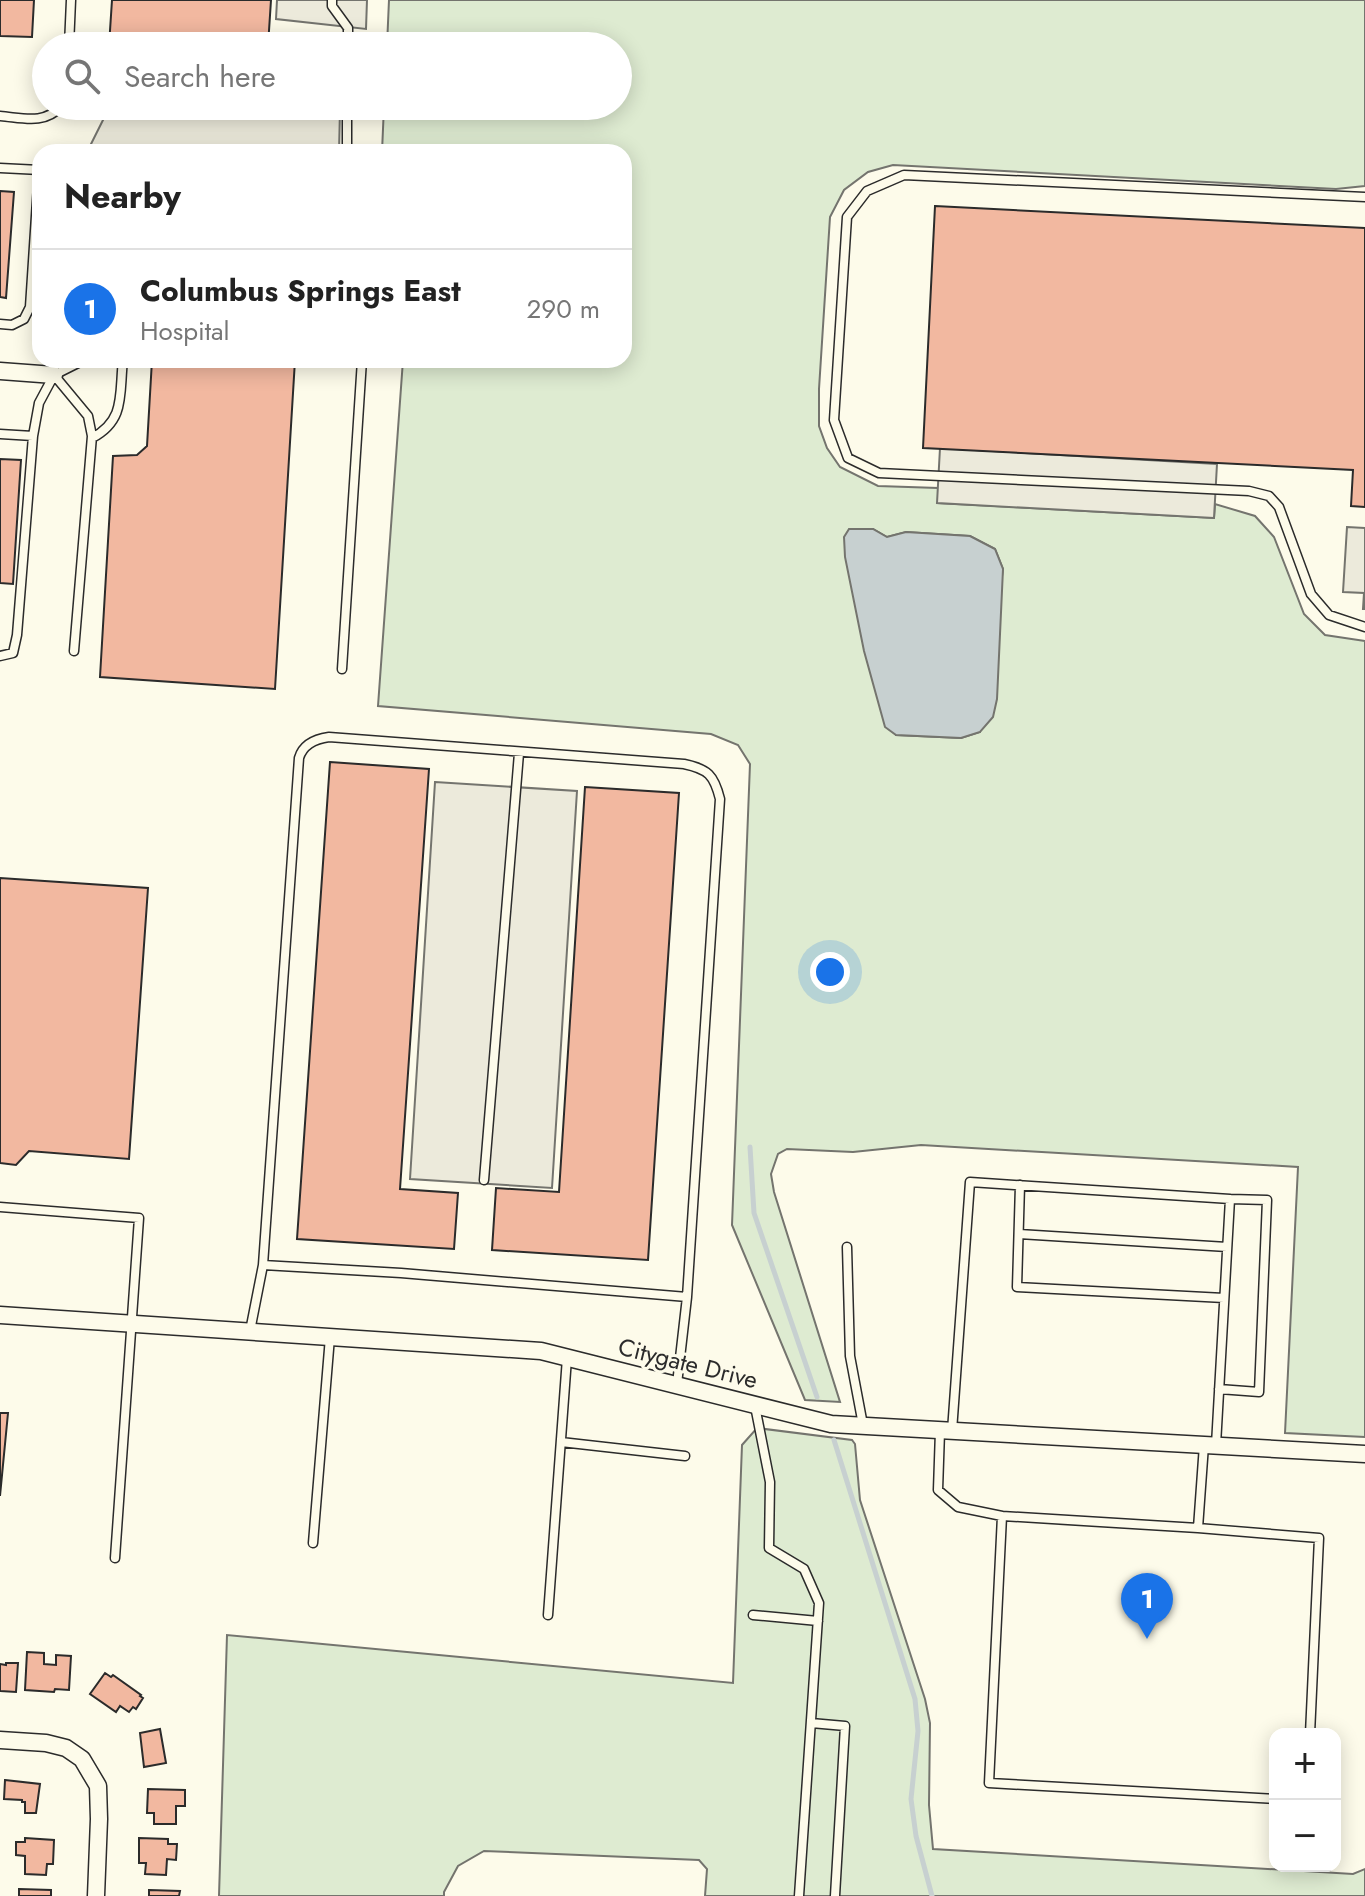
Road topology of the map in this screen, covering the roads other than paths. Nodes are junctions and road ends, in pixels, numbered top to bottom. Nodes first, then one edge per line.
1 (71, 0) edge
2 (332, 0) edge
3 (70, 32) edge
4 (348, 32) edge
5 (0, 116) edge
6 (32, 118) edge
7 (347, 120) edge
8 (347, 144) edge
9 (0, 168) edge
10 (32, 170) edge
11 (1365, 197) edge
12 (32, 280) edge
13 (0, 324) edge
14 (40, 368) edge
15 (54, 368) edge
16 (55, 368) edge
17 (122, 368) edge
18 (361, 368) edge
19 (0, 371) edge
20 (0, 434) edge
21 (33, 436) junction
22 (92, 438) junction
23 (1365, 627) edge
24 (74, 651) dead end
25 (0, 656) edge
26 (342, 669) dead end
27 (519, 753) junction
28 (484, 1180) dead end
29 (1020, 1185) junction
30 (1230, 1199) junction
31 (0, 1207) edge
32 (1019, 1234) junction
33 (847, 1247) dead end
34 (1227, 1247) junction
35 (263, 1265) junction
36 (687, 1297) junction
37 (1224, 1298) junction
38 (0, 1315) edge
39 (132, 1323) junction
40 (250, 1331) junction
41 (330, 1337) junction
42 (567, 1358) junction
43 (677, 1384) junction
44 (1219, 1389) junction
45 (754, 1404) junction
46 (864, 1426) junction
47 (946, 1430) junction
48 (561, 1442) junction
49 (1210, 1445) junction
50 (1365, 1454) edge
51 (685, 1456) dead end
52 (1002, 1516) junction
53 (1198, 1528) junction
54 (313, 1543) dead end
55 (115, 1558) dead end
56 (548, 1615) dead end
57 (753, 1615) dead end
58 (818, 1621) junction
59 (811, 1723) junction
60 (1310, 1728) edge
61 (0, 1740) edge
62 (1269, 1799) edge
63 (96, 1896) edge
64 (799, 1896) edge
65 (835, 1896) edge

1 - 3 lane
2 - 4 lane
5 - 6 lane
7 - 8 lane
9 - 10 lane
11 - 23 lane
12 - 13 lane
14 - 19 street
15 - 21 lane
16 - 22 lane
17 - 22 lane
18 - 26 lane
20 - 21 lane
21 - 25 lane
22 - 24 lane
27 - 28 lane
27 - 35 lane
27 - 36 lane
29 - 30 lane
29 - 32 lane
29 - 47 lane
30 - 34 lane
30 - 44 lane
31 - 39 lane
32 - 34 lane
32 - 37 lane
33 - 46 lane
34 - 37 lane
35 - 36 lane
35 - 40 lane
36 - 43 lane
37 - 44 lane
38 - 39 street, Citygate Drive
39 - 40 street, Citygate Drive
39 - 55 lane
40 - 41 street, Citygate Drive
41 - 42 street, Citygate Drive
41 - 54 lane
42 - 43 street, Citygate Drive
42 - 48 lane
43 - 45 street, Citygate Drive
44 - 49 lane
45 - 46 street, Citygate Drive
45 - 58 lane
46 - 47 street, Citygate Drive
47 - 49 street, Citygate Drive
47 - 52 lane
48 - 51 lane
48 - 56 lane
49 - 50 street, Citygate Drive
49 - 53 lane
52 - 53 lane
52 - 62 lane
53 - 60 lane
57 - 58 lane
58 - 59 lane
59 - 64 lane
59 - 65 lane
61 - 63 street

